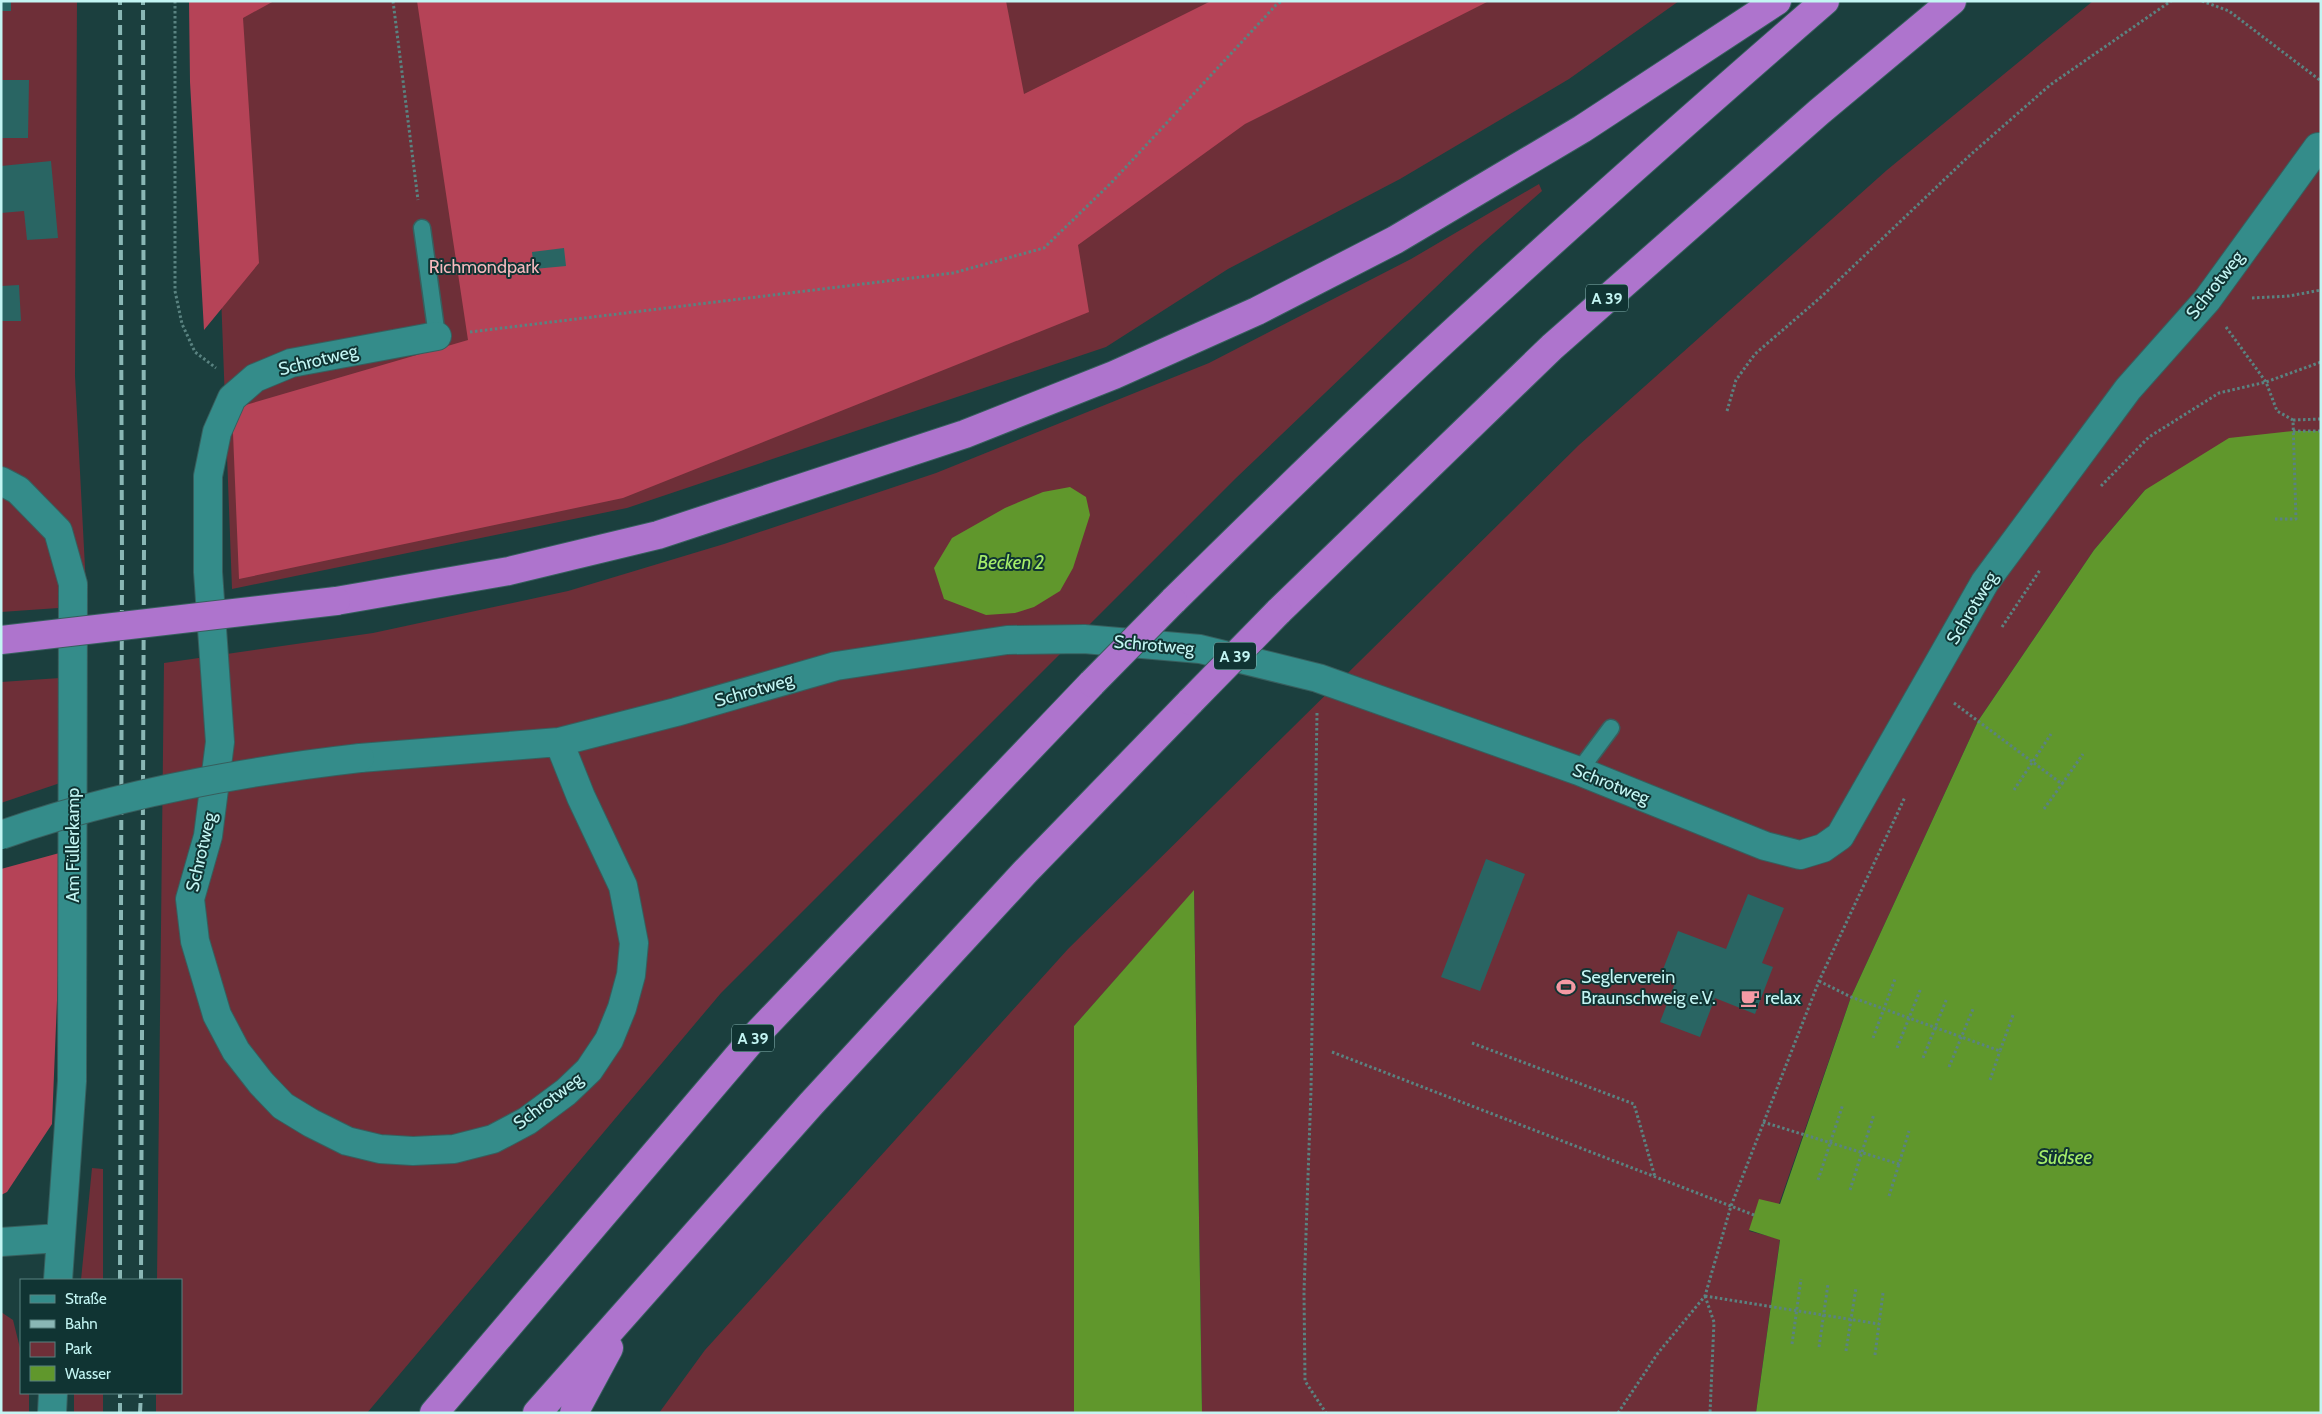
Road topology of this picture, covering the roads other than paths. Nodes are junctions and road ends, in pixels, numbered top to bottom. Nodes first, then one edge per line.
1 (1777, 1) edge
2 (1825, 1) edge
3 (1952, 1) edge
4 (2319, 146) edge
5 (422, 228) road end
6 (438, 336) joint
7 (1, 481) edge
8 (1, 640) edge
9 (1611, 728) dead end
10 (559, 742) junction
11 (1579, 771) junction
12 (1, 835) edge
13 (59, 1238) junction
14 (1, 1242) edge
15 (58, 1279) edge
16 (629, 1309) junction
17 (53, 1394) edge
18 (52, 1413) edge
19 (434, 1413) edge
20 (537, 1413) edge
21 (574, 1413) edge

1 - 8 highway, bridge
2 - 19 highway, A 39, bridge
3 - 16 highway, A 39, bridge
4 - 11 street, Schrotweg
5 - 6 lane
6 - 10 street, Schrotweg
7 - 13 street, Am Füllerkamp
9 - 11 lane
10 - 11 street, Schrotweg
10 - 12 street, Schrotweg, bridge
13 - 14 street
13 - 15 street
16 - 20 highway, A 39
16 - 21 highway
17 - 18 street

